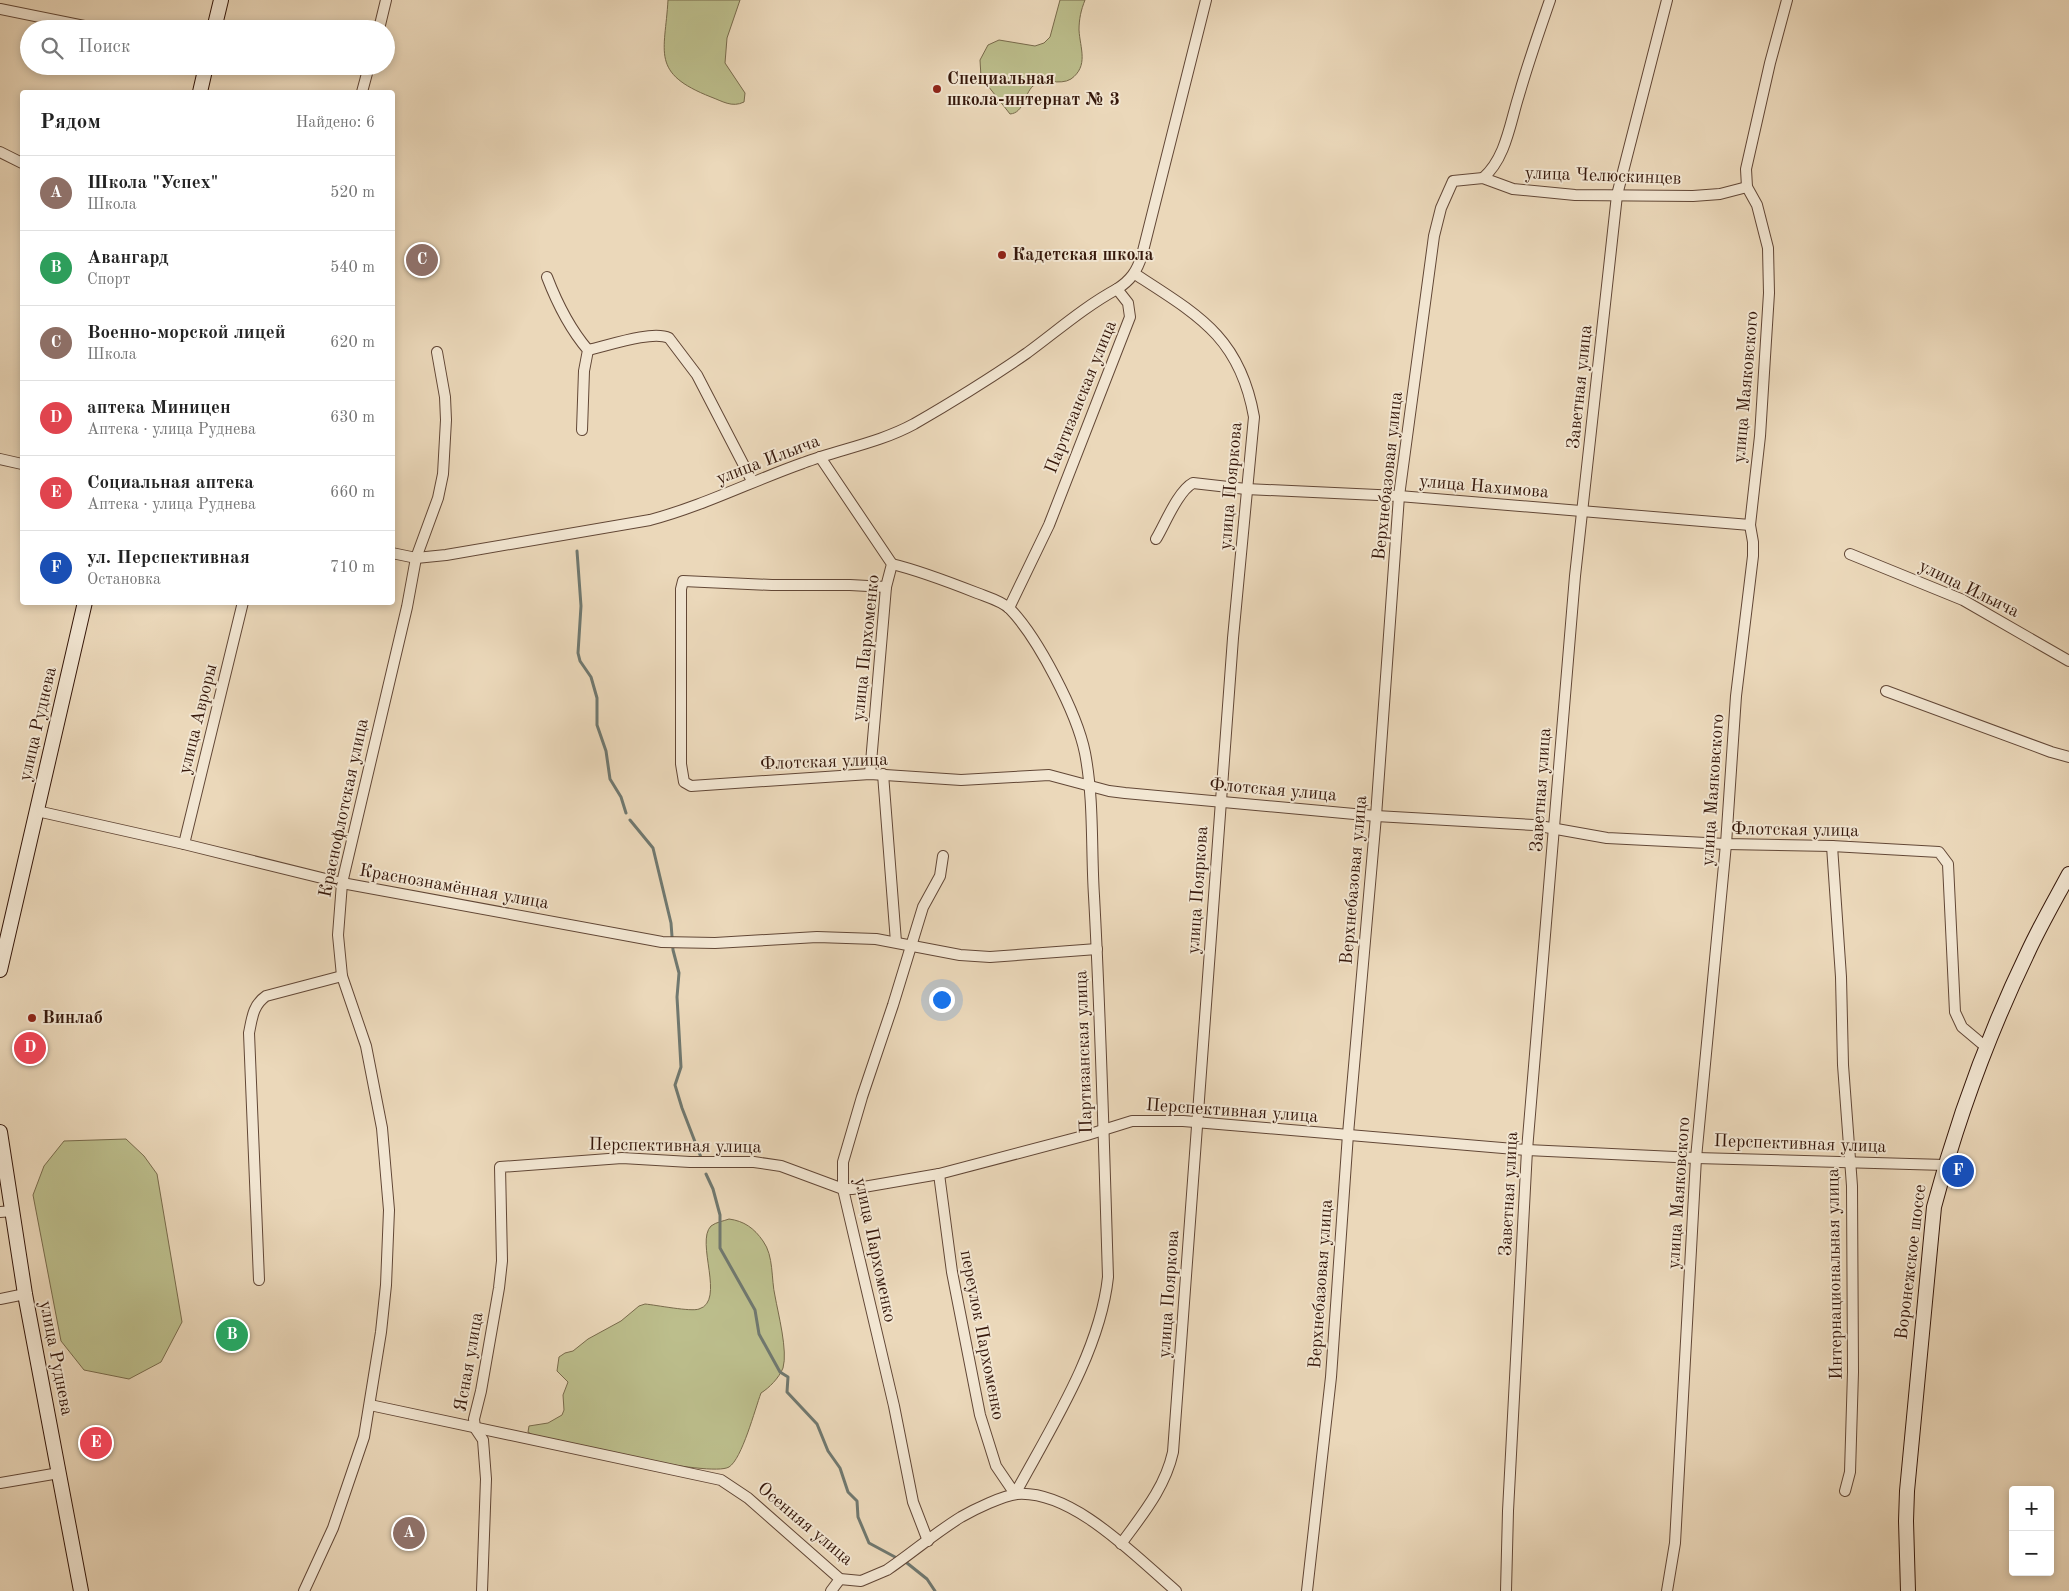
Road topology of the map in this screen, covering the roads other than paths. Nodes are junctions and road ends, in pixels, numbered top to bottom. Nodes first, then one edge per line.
1 (222, 0) edge
2 (386, 0) edge
3 (1206, 0) edge
4 (1550, 0) edge
5 (1667, 0) edge
6 (1787, 0) edge
7 (0, 9) edge
8 (54, 20) edge
9 (216, 20) edge
10 (381, 20) edge
11 (204, 75) edge
12 (367, 75) edge
13 (200, 90) edge
14 (363, 90) edge
15 (0, 152) edge
16 (20, 162) edge
17 (1483, 178) junction
18 (1458, 180) joint
19 (1747, 187) junction
20 (1617, 195) junction
21 (1135, 274) junction
22 (547, 277) dead end
23 (1116, 289) junction
24 (588, 350) junction
25 (437, 352) dead end
26 (582, 430) dead end
27 (820, 457) junction
28 (0, 459) edge
29 (20, 464) edge
30 (752, 481) junction
31 (1246, 489) junction
32 (1399, 496) junction
33 (1583, 511) junction
34 (1750, 524) junction
35 (1156, 539) dead end
36 (395, 554) edge
37 (1850, 554) dead end
38 (416, 558) junction
39 (892, 564) junction
40 (886, 587) junction
41 (84, 605) edge
42 (242, 605) edge
43 (1009, 608) junction
44 (2069, 661) edge
45 (1886, 690) dead end
46 (2069, 757) edge
47 (870, 774) junction
48 (883, 774) junction
49 (1089, 785) junction
50 (1220, 802) junction
51 (37, 811) junction
52 (1376, 816) junction
53 (1555, 829) junction
54 (184, 844) junction
55 (1726, 844) junction
56 (1832, 846) junction
57 (943, 856) dead end
58 (2069, 874) edge
59 (342, 883) junction
60 (896, 942) junction
61 (910, 946) junction
62 (1097, 949) junction
63 (0, 970) edge
64 (342, 976) junction
65 (1987, 1048) junction
66 (1198, 1122) junction
67 (1103, 1129) junction
68 (0, 1132) edge
69 (1348, 1134) junction
70 (1527, 1150) junction
71 (1696, 1158) junction
72 (1850, 1161) junction
73 (1945, 1165) junction
74 (500, 1168) joint
75 (940, 1174) junction
76 (843, 1189) junction
77 (6, 1211) edge
78 (259, 1280) dead end
79 (25, 1294) junction
80 (0, 1299) edge
81 (370, 1405) junction
82 (475, 1428) junction
83 (59, 1473) junction
84 (0, 1483) edge
85 (1845, 1491) dead end
86 (1015, 1494) junction
87 (928, 1541) junction
88 (1121, 1544) junction
89 (840, 1579) junction
90 (81, 1591) edge
91 (304, 1591) edge
92 (482, 1591) edge
93 (831, 1591) edge
94 (1176, 1591) edge
95 (1307, 1591) edge
96 (1506, 1591) edge
97 (1667, 1591) edge
98 (1908, 1591) edge

1 - 9 main road
2 - 10 street
3 - 21 street
4 - 17 street
5 - 20 street, Заветная улица
6 - 19 street, улица Маяковского
7 - 8 street
11 - 13 main road
12 - 14 street
15 - 16 street
17 - 18 street, улица Челюскинцев
17 - 20 street, улица Челюскинцев
18 - 32 street, Верхнебазовая улица
19 - 20 street, улица Челюскинцев
19 - 34 street, улица Маяковского
20 - 33 street, Заветная улица
21 - 23 street
21 - 31 street, улица Пояркова
22 - 24 street
23 - 27 street, улица Ильича
23 - 43 street, Партизанская улица
24 - 26 street
24 - 30 street
25 - 38 street, Краснофлотская улица
27 - 30 street, улица Ильича
27 - 39 street, улица Пархоменко
28 - 29 street
30 - 38 street, улица Ильича
31 - 32 street, улица Нахимова
31 - 35 street, улица Нахимова
31 - 50 street, улица Пояркова
32 - 33 street, улица Нахимова
32 - 52 street, Верхнебазовая улица
33 - 34 street, улица Нахимова
33 - 53 street, Заветная улица
34 - 55 street, улица Маяковского
36 - 38 street, улица Ильича
37 - 44 street, улица Ильича
38 - 59 street, Краснофлотская улица
39 - 40 street, улица Пархоменко
39 - 43 street, Партизанская улица
40 - 47 street, улица Пархоменко
40 - 47 street, Флотская улица
41 - 51 main road, улица Руднева
42 - 54 street, улица Авроры
43 - 49 street, Партизанская улица
45 - 46 street
47 - 48 street, Флотская улица
48 - 49 street, Флотская улица
48 - 60 street
49 - 50 street, Флотская улица
49 - 62 street, Партизанская улица
50 - 52 street, Флотская улица
50 - 66 street, улица Пояркова
51 - 54 street, Краснознамённая улица
51 - 63 main road, улица Руднева
52 - 53 street, Флотская улица
52 - 69 street, Верхнебазовая улица
53 - 55 street, Флотская улица
53 - 70 street, Заветная улица
54 - 59 street, Краснознамённая улица
55 - 56 street, Флотская улица
55 - 71 street, улица Маяковского
56 - 65 street, Флотская улица
56 - 72 street, Интернациональная улица
57 - 61 street, улица Пархоменко
58 - 65 main road, Воронежское шоссе
59 - 60 street, Краснознамённая улица
59 - 64 street, Краснофлотская улица
60 - 61 street
61 - 62 street
61 - 76 street, улица Пархоменко
62 - 67 street, Партизанская улица
64 - 78 street
64 - 81 street, Краснофлотская улица
65 - 73 main road, Воронежское шоссе
66 - 67 street, Перспективная улица
66 - 69 street, Перспективная улица
66 - 88 street, улица Пояркова
67 - 75 street, Перспективная улица
67 - 86 street, Партизанская улица
68 - 77 main road, улица Руднева
69 - 70 street, Перспективная улица
69 - 95 street, Верхнебазовая улица
70 - 71 street, Перспективная улица
70 - 96 street, Заветная улица
71 - 72 street, Перспективная улица
71 - 97 street, улица Маяковского
72 - 73 street, Перспективная улица
72 - 85 street, Интернациональная улица
73 - 98 main road, Воронежское шоссе
74 - 76 street, Перспективная улица
74 - 82 street, Ясная улица
75 - 76 street, Перспективная улица
75 - 86 street, переулок Пархоменко
76 - 87 street, улица Пархоменко
77 - 79 main road, улица Руднева
79 - 80 street
79 - 83 main road, улица Руднева
81 - 82 street, Осенняя улица
81 - 91 street, Краснофлотская улица
82 - 89 street, Осенняя улица
82 - 92 street, Ясная улица
83 - 84 street
83 - 90 main road, улица Руднева
86 - 87 street, Осенняя улица
86 - 88 street, Осенняя улица
87 - 89 street, Осенняя улица
88 - 94 street, Осенняя улица
89 - 93 street

